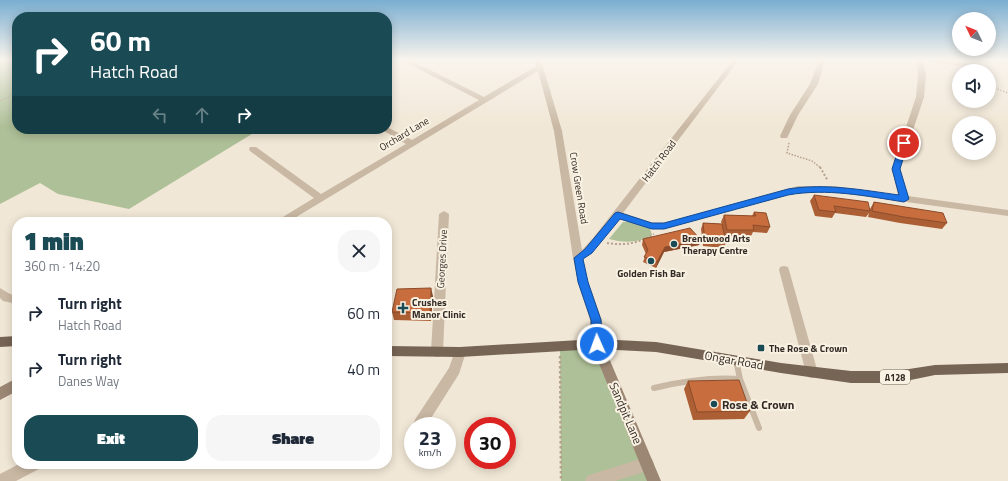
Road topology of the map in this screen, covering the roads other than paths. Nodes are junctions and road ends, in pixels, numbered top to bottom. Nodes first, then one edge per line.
1 (449, 82) edge
2 (510, 82) edge
3 (544, 82) edge
4 (719, 82) edge
5 (815, 82) edge
6 (921, 82) edge
7 (484, 100) junction
8 (392, 132) edge
9 (784, 136) road end
10 (411, 143) junction
11 (253, 149) dead end
12 (320, 198) junction
13 (904, 199) junction
14 (1008, 213) edge
15 (444, 214) dead end
16 (618, 215) junction
17 (288, 217) edge
18 (578, 258) junction
19 (784, 270) dead end
20 (597, 344) junction
21 (392, 351) edge
22 (437, 352) junction
23 (460, 352) junction
24 (736, 360) junction
25 (1008, 368) edge
26 (812, 373) junction
27 (740, 379) junction
28 (12, 387) edge
29 (654, 388) dead end
30 (0, 394) edge
31 (424, 417) edge
32 (759, 428) dead end
33 (647, 464) junction
34 (24, 469) edge
35 (1, 481) edge
36 (592, 481) edge
37 (654, 481) edge

1 - 7 street
2 - 7 street, Orchard Lane
3 - 18 street, Crow Green Road
4 - 16 street, Hatch Road
5 - 9 street
6 - 13 street
7 - 10 street, Orchard Lane
8 - 10 street
10 - 12 street, Orchard Lane
11 - 12 street
12 - 17 street, Orchard Lane
13 - 14 street
13 - 16 street
15 - 22 street, Georges Drive
16 - 18 street, Hatch Road
18 - 20 street, Crow Green Road
19 - 26 street
20 - 23 main road, Ongar Road / A128
20 - 24 main road, Ongar Road / A128
20 - 33 street, Sandpit Lane
21 - 22 main road, Ongar Road / A128
22 - 23 main road, Ongar Road / A128
23 - 31 street
24 - 26 main road, Ongar Road / A128
24 - 27 lane
25 - 26 main road, Ongar Road / A128
27 - 29 lane
27 - 32 lane
28 - 30 street
33 - 36 street
33 - 37 street, Sandpit Lane
34 - 35 street

